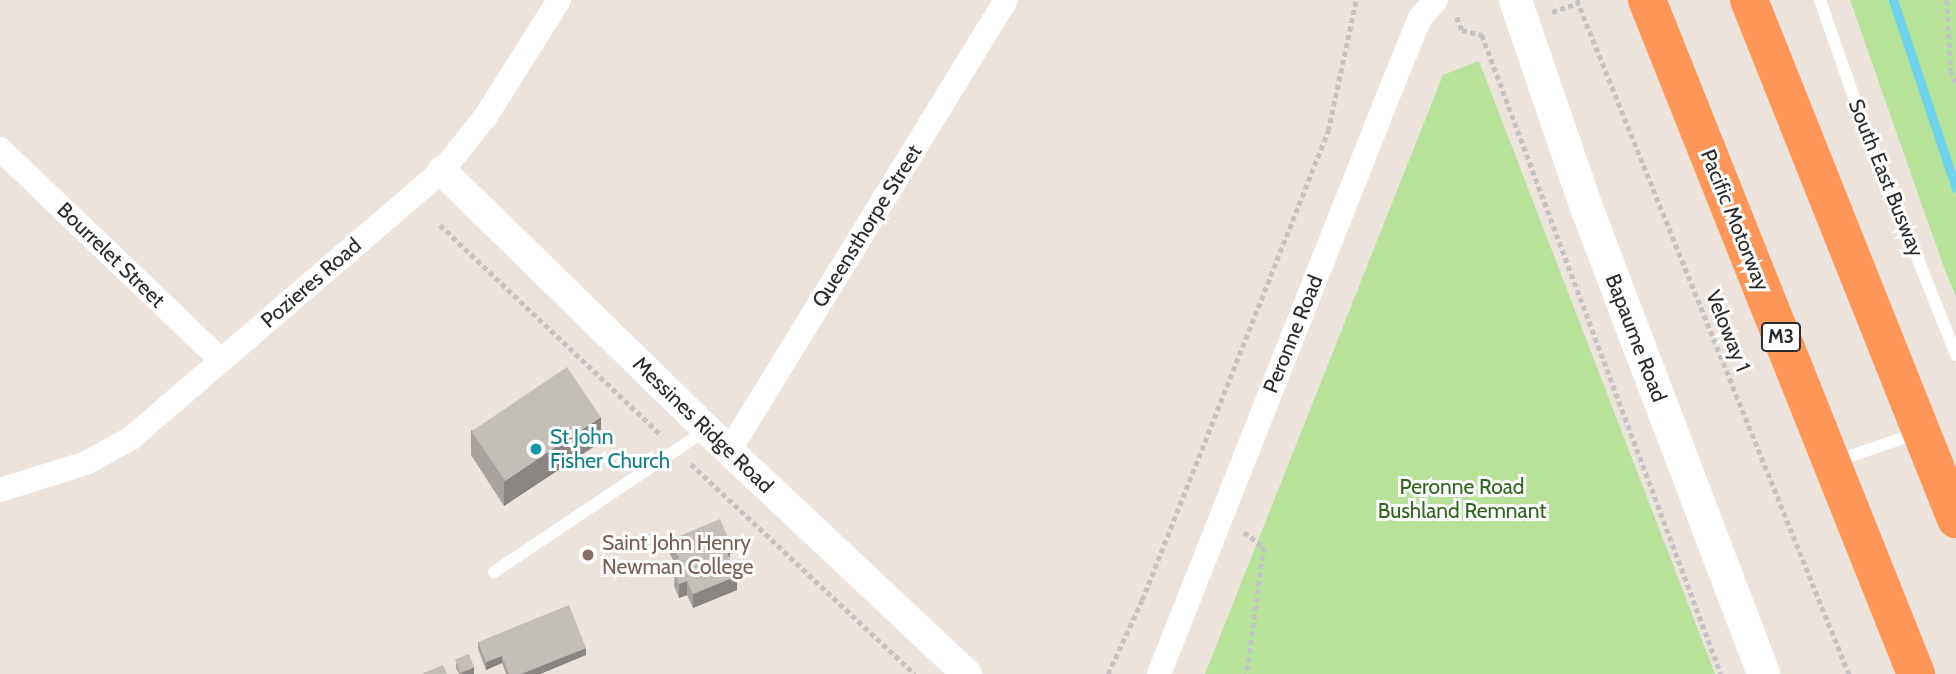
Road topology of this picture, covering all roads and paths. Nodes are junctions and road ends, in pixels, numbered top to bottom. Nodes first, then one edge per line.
1 (559, 0) edge
2 (1006, 0) edge
3 (1356, 0) edge
4 (1436, 0) edge
5 (1515, 0) edge
6 (1577, 0) edge
7 (1647, 0) edge
8 (1749, 0) edge
9 (1820, 0) edge
10 (1947, 0) edge
11 (1462, 30) dead end
12 (1956, 86) edge
13 (0, 149) edge
14 (442, 171) junction
15 (1956, 355) edge
16 (221, 360) junction
17 (706, 430) junction
18 (1922, 432) junction
19 (729, 451) junction
20 (1831, 463) junction
21 (0, 490) edge
22 (1222, 515) junction
23 (1956, 519) edge
24 (494, 572) dead end
25 (967, 674) edge
26 (1108, 674) edge
27 (1159, 674) edge
28 (1247, 674) edge
29 (1721, 674) edge
30 (1763, 674) edge
31 (1849, 674) edge
32 (1916, 674) edge

1 - 14 street, Pozieres Road
2 - 19 street, Queensthorpe Street
3 - 26 path
4 - 22 street, Peronne Road
5 - 30 main road, Bapaume Road
6 - 31 path, Veloway 1
7 - 20 highway, Pacific Motorway / M3
8 - 18 highway
9 - 15 lane, South East Busway
10 - 12 path
11 - 29 path
13 - 16 street, Bourrelet Street
14 - 16 street, Pozieres Road
14 - 17 street, Messines Ridge Road
16 - 21 street, Pozieres Road
17 - 19 street, Messines Ridge Road
17 - 24 lane
18 - 20 lane
18 - 23 highway
19 - 25 street, Messines Ridge Road
20 - 32 highway, Pacific Motorway / M3
22 - 27 street, Peronne Road
22 - 28 path

